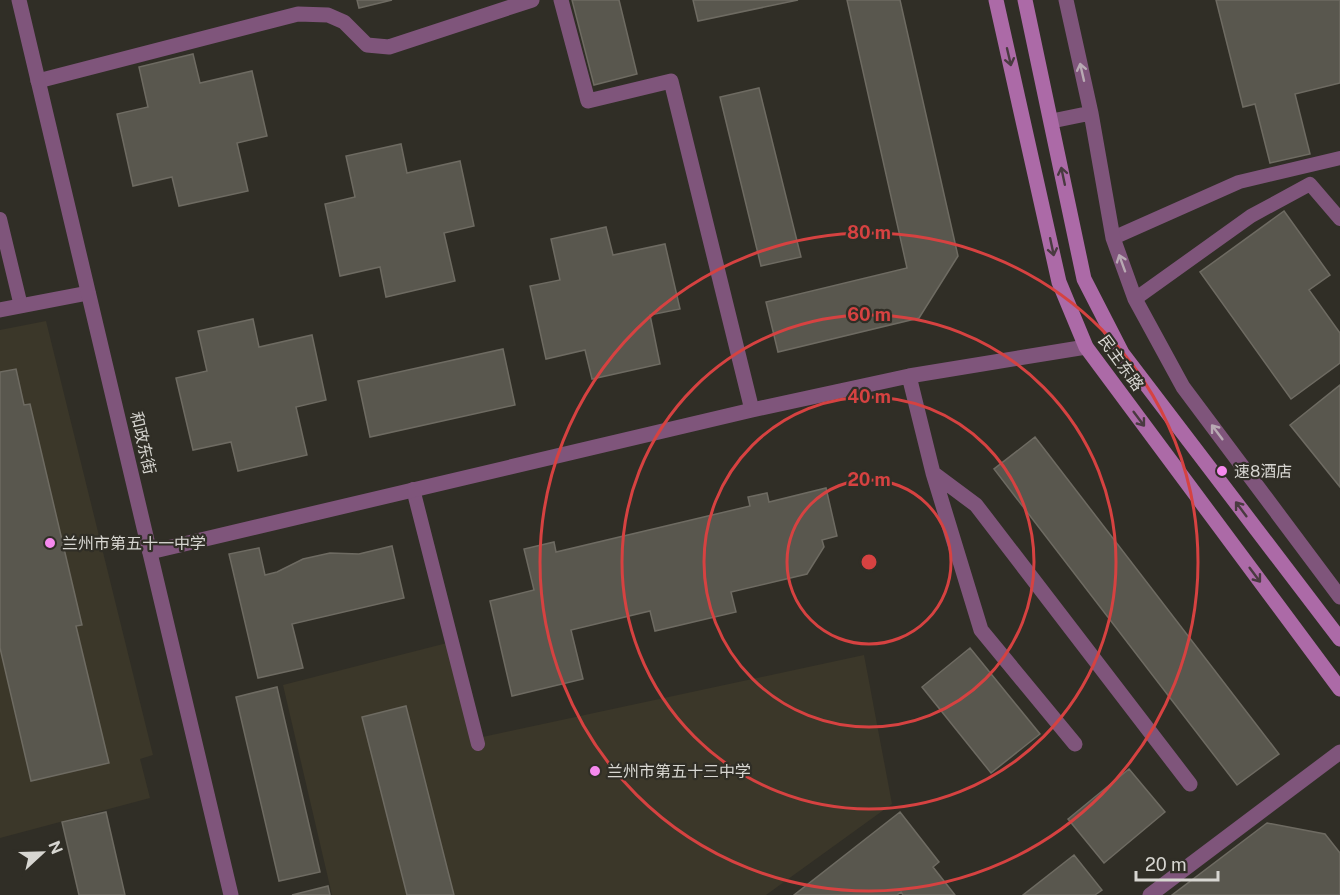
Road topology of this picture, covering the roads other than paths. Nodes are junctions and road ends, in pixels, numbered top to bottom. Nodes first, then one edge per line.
1 (19, 0) edge
2 (532, 0) edge
3 (561, 0) edge
4 (996, 0) edge
5 (1025, 0) edge
6 (1065, 0) edge
7 (38, 81) junction
8 (1091, 113) junction
9 (1052, 121) junction
10 (1340, 158) edge
11 (0, 219) edge
12 (1340, 219) edge
13 (1113, 238) junction
14 (88, 292) junction
15 (1135, 298) junction
16 (21, 306) junction
17 (0, 310) edge
18 (1086, 347) junction
19 (909, 376) junction
20 (752, 410) junction
21 (933, 473) junction
22 (413, 489) junction
23 (150, 552) junction
24 (1340, 597) edge
25 (1340, 639) edge
26 (1340, 689) edge
27 (478, 744) dead end
28 (1075, 744) dead end
29 (1340, 752) edge
30 (1191, 784) dead end
31 (231, 895) edge
32 (1150, 895) edge

1 - 7 street, 和政东街
2 - 7 street
3 - 20 street
4 -> 18 main road, 民主东路
5 - 9 main road, 民主东路
8 -> 6 street
7 - 14 street, 和政东街
8 - 9 street
8 - 13 street
25 -> 9 main road, 民主东路
10 - 13 lane
11 - 16 lane
12 - 15 lane
15 -> 13 street
14 - 16 street
14 - 23 street, 和政东街
24 -> 15 street
16 - 17 street
18 - 19 street
18 -> 26 main road, 民主东路
19 - 20 street
19 - 21 street
20 - 22 street
21 - 28 street
21 - 30 street
22 - 23 street
22 - 27 lane
23 - 31 street, 和政东街
29 - 32 street

